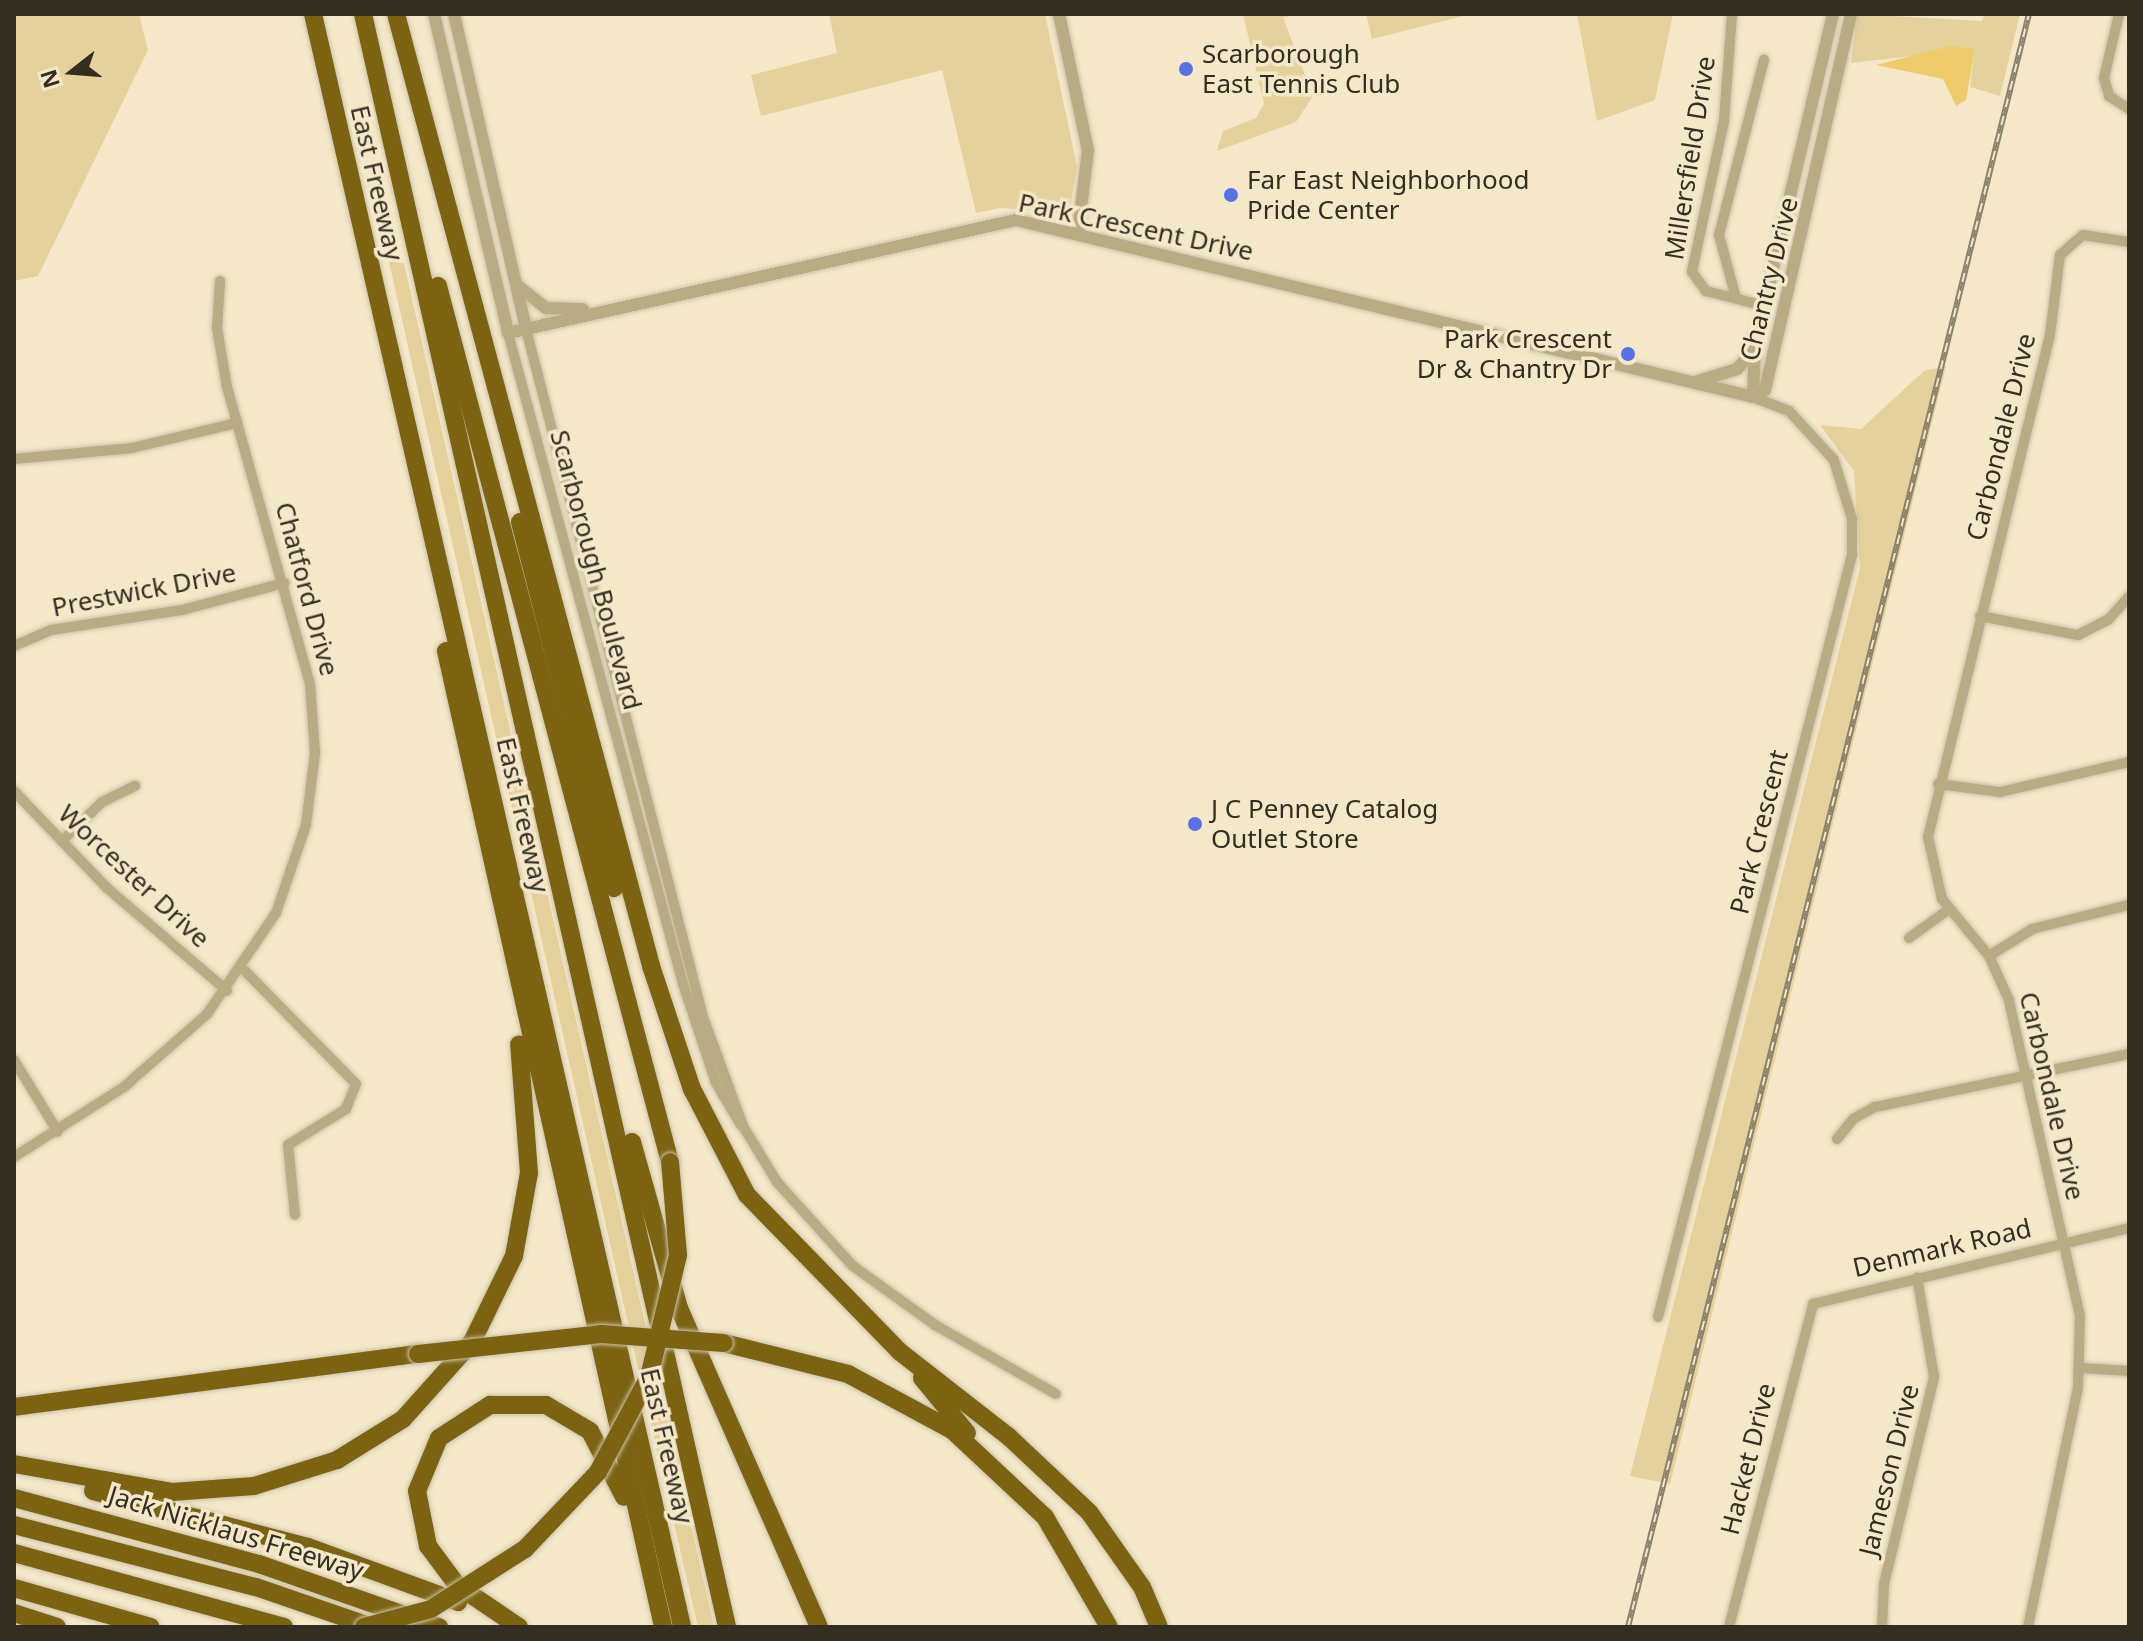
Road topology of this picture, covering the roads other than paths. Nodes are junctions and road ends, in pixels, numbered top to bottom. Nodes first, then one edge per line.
1 (313, 14) edge
2 (363, 14) edge
3 (396, 14) edge
4 (434, 14) edge
5 (454, 14) edge
6 (1059, 14) edge
7 (1732, 14) edge
8 (1833, 14) edge
9 (1851, 14) edge
10 (2119, 14) edge
11 (1764, 60) dead end
12 (2129, 109) edge
13 (1078, 233) junction
14 (416, 240) junction
15 (2129, 242) edge
16 (515, 279) junction
17 (220, 281) dead end
18 (1736, 298) junction
19 (472, 301) junction
20 (1765, 306) junction
21 (622, 307) junction
22 (526, 329) junction
23 (508, 333) junction
24 (1755, 344) junction
25 (1692, 382) junction
26 (397, 393) junction
27 (1753, 397) junction
28 (237, 423) junction
29 (14, 459) edge
30 (284, 583) junction
31 (2129, 597) edge
32 (1980, 616) junction
33 (14, 646) edge
34 (2129, 762) edge
35 (1938, 784) junction
36 (135, 786) dead end
37 (14, 791) edge
38 (62, 841) junction
39 (2129, 905) edge
40 (1948, 910) junction
41 (503, 930) junction
42 (1909, 938) dead end
43 (619, 955) junction
44 (1989, 956) junction
45 (243, 969) junction
46 (227, 991) junction
47 (590, 1002) junction
48 (2129, 1054) edge
49 (14, 1060) edge
50 (2026, 1072) junction
51 (743, 1126) junction
52 (58, 1132) junction
53 (1837, 1139) dead end
54 (14, 1157) edge
55 (295, 1215) dead end
56 (2129, 1228) edge
57 (2064, 1243) junction
58 (1917, 1277) junction
59 (1813, 1304) joint
60 (1658, 1317) dead end
61 (900, 1352) junction
62 (2081, 1368) junction
63 (2129, 1371) edge
64 (1056, 1394) dead end
65 (14, 1407) edge
66 (989, 1459) junction
67 (14, 1464) edge
68 (14, 1473) edge
69 (14, 1498) edge
70 (14, 1525) edge
71 (14, 1553) edge
72 (651, 1575) junction
73 (14, 1588) edge
74 (14, 1613) edge
75 (57, 1627) edge
76 (151, 1627) edge
77 (284, 1627) edge
78 (364, 1627) edge
79 (372, 1627) edge
80 (439, 1627) edge
81 (517, 1627) edge
82 (663, 1627) edge
83 (682, 1627) edge
84 (727, 1627) edge
85 (819, 1627) edge
86 (1109, 1627) edge
87 (1159, 1627) edge
88 (1729, 1627) edge
89 (1882, 1627) edge
90 (2028, 1627) edge

1 - 26 highway, East Freeway
2 - 14 highway, East Freeway
3 - 19 highway
4 - 23 street, Scarborough Boulevard
5 - 16 street, Scarborough Boulevard
6 - 13 street
7 - 18 street, Millersfield Drive
8 - 20 street, Chantry Drive
9 - 27 street, Chantry Drive
10 - 12 street
11 - 18 street
13 - 21 street, Park Crescent Drive
13 - 25 street, Park Crescent Drive
14 - 43 highway
14 - 47 highway, East Freeway
15 - 32 street, Carbondale Drive
16 - 21 street
16 - 22 street, Scarborough Boulevard
17 - 28 street, Chatford Drive
18 - 20 street, Millersfield Drive
19 - 43 highway
19 - 61 highway
20 - 24 street, Chantry Drive
21 - 22 street, Park Crescent Drive
22 - 23 street, Park Crescent Drive
22 - 51 street, Scarborough Boulevard
23 - 51 street, Scarborough Boulevard
24 - 25 street
24 - 27 street, Chantry Drive
25 - 27 street, Park Crescent Drive
26 - 41 highway
26 - 83 highway, East Freeway
27 - 60 street, Park Crescent
28 - 29 street
28 - 30 street, Chatford Drive
30 - 33 street, Prestwick Drive
30 - 45 street, Chatford Drive
31 - 32 street
32 - 35 street, Carbondale Drive
34 - 35 street
35 - 40 street, Carbondale Drive
36 - 38 street
37 - 38 street, Worcester Drive
38 - 46 street, Worcester Drive
39 - 44 street
40 - 42 street
40 - 44 street, Carbondale Drive
41 - 67 highway
41 - 72 highway
43 - 78 highway, bridge
44 - 50 street, Carbondale Drive
45 - 46 street, Chatford Drive
45 - 55 street
46 - 52 street, Chatford Drive
47 - 84 highway, East Freeway
47 - 85 highway
48 - 50 street
49 - 52 street
50 - 53 street
50 - 57 street, Carbondale Drive
51 - 64 street, Scarborough Boulevard
52 - 54 street, Chatford Drive
56 - 57 street, Denmark Road
57 - 58 street, Denmark Road
57 - 62 street, Carbondale Drive
58 - 59 street, Denmark Road
58 - 89 street, Jameson Drive
59 - 88 street, Hacket Drive
61 - 66 highway
61 - 87 highway
62 - 63 street
62 - 90 street, Carbondale Drive
65 - 66 highway, bridge
66 - 86 highway
68 - 81 highway
69 - 80 highway, Jack Nicklaus Freeway
70 - 79 highway, Jack Nicklaus Freeway
71 - 77 highway
72 - 81 highway
72 - 82 highway
73 - 76 highway
74 - 75 highway

